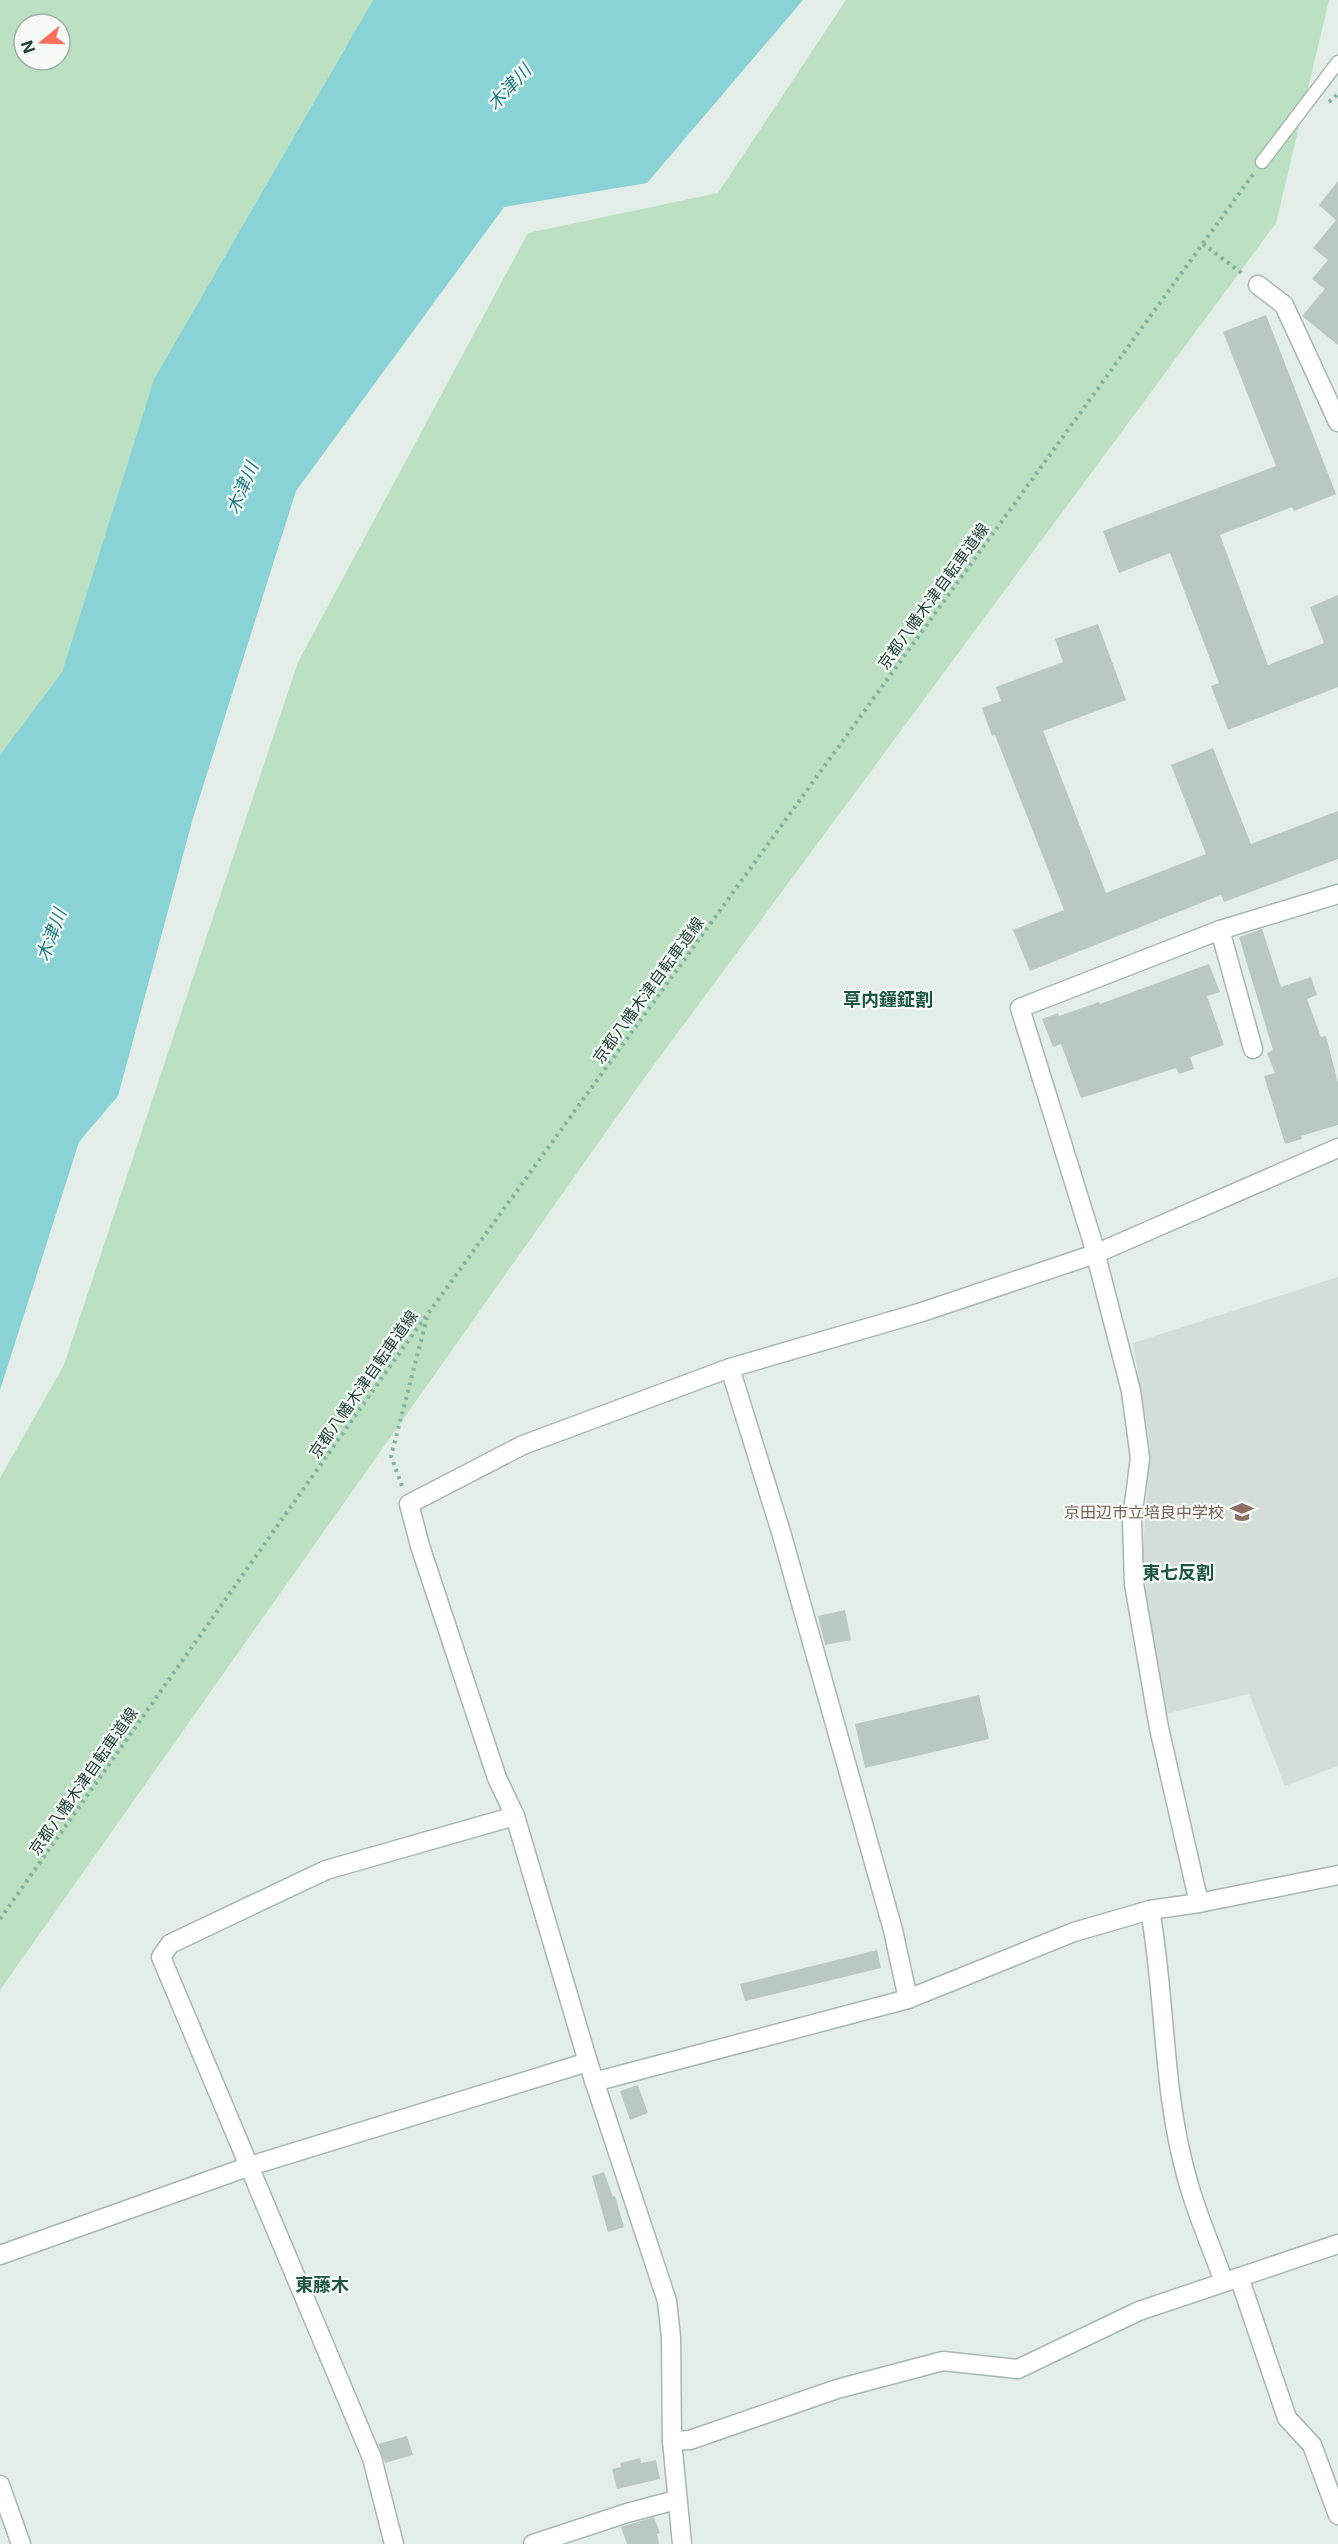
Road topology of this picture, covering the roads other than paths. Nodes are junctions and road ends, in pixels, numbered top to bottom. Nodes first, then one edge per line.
1 (1338, 62) edge
2 (1262, 162) road end
3 (1258, 285) road end
4 (1337, 417) edge
5 (1338, 894) edge
6 (1220, 930) junction
7 (1253, 1049) dead end
8 (1338, 1148) edge
9 (1095, 1254) junction
10 (730, 1368) junction
11 (515, 1816) junction
12 (1338, 1875) edge
13 (1199, 1904) junction
14 (1150, 1910) junction
15 (908, 2000) junction
16 (588, 2062) junction
17 (594, 2082) junction
18 (250, 2166) junction
19 (1338, 2244) edge
20 (0, 2255) edge
21 (1232, 2279) junction
22 (672, 2440) junction
23 (0, 2485) edge
24 (676, 2500) junction
25 (1338, 2515) edge
26 (21, 2544) edge
27 (394, 2544) edge
28 (533, 2544) edge
29 (682, 2544) edge

1 - 2 lane
3 - 4 street
5 - 6 street
6 - 7 street
6 - 9 street
8 - 9 street
9 - 10 street
9 - 13 street
10 - 11 street
10 - 15 street
11 - 16 street
11 - 18 street
12 - 13 street
13 - 14 street
14 - 15 street
14 - 21 street
15 - 17 street
16 - 17 street
16 - 18 street
17 - 22 street
18 - 20 street
18 - 27 street
19 - 21 street
21 - 22 street
21 - 25 street
22 - 24 street
23 - 26 street
24 - 28 street
24 - 29 street

